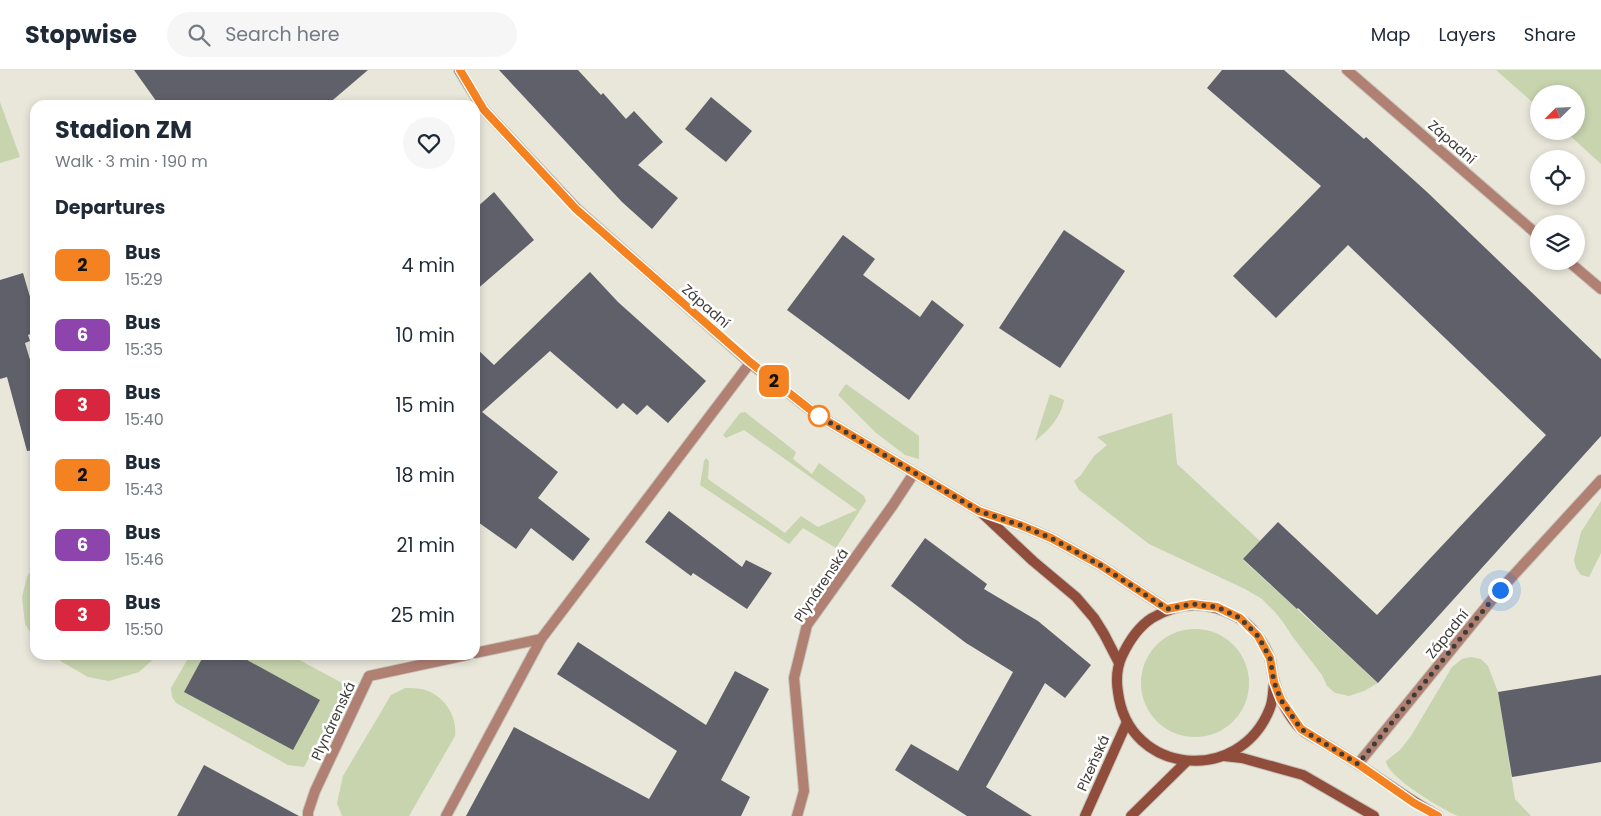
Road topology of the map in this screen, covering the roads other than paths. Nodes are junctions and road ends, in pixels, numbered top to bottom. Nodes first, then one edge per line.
1 (460, 70) edge
2 (1347, 70) edge
3 (478, 100) edge
4 (480, 103) edge
5 (1530, 228) edge
6 (1578, 270) edge
7 (1601, 290) edge
8 (750, 362) junction
9 (914, 473) junction
10 (1601, 480) edge
11 (979, 511) junction
12 (1167, 609) junction
13 (541, 640) junction
14 (480, 652) edge
15 (444, 660) edge
16 (1119, 663) junction
17 (1274, 682) junction
18 (1127, 722) junction
19 (1223, 756) junction
20 (1187, 761) junction
21 (1358, 764) junction
22 (308, 816) edge
23 (446, 816) edge
24 (797, 816) edge
25 (1085, 816) edge
26 (1131, 816) edge
27 (1374, 816) edge
28 (1438, 816) edge

1 - 3 street, Západní
2 - 5 street, Západní
4 - 8 street, Západní
6 - 7 street
8 - 9 street, Západní
8 - 13 street
9 - 11 street, Západní
9 - 24 street, Plynárenská
10 - 21 street, Západní
11 - 12 street, Západní
11 - 16 street, Západní
12 - 16 street
12 - 17 street
13 - 14 street
13 - 23 street
15 - 22 street, Plynárenská
16 - 18 street
17 - 19 street
17 - 21 street
18 - 20 street
18 - 25 street, Plzeňská
19 - 20 street
19 - 27 street
20 - 26 street
21 - 28 street

